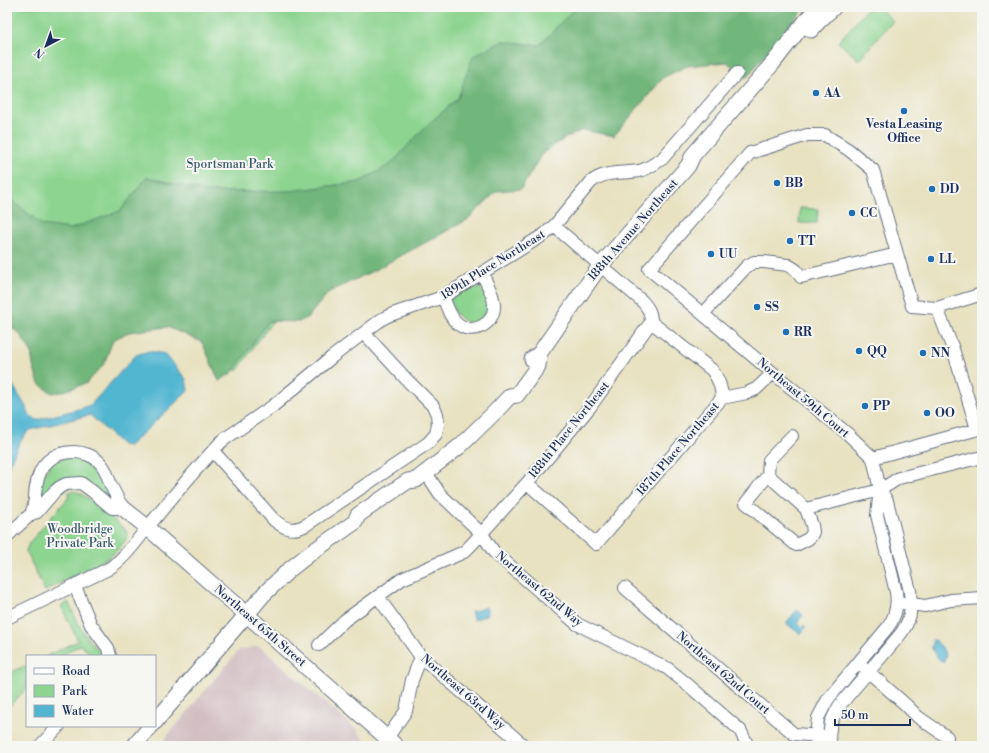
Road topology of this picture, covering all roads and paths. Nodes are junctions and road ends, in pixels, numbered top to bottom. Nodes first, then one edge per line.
1 (818, 7) edge
2 (834, 7) edge
3 (737, 73) dead end
4 (688, 166) junction
5 (554, 226) junction
6 (897, 254) junction
7 (600, 266) junction
8 (482, 273) junction
9 (982, 294) edge
10 (443, 297) junction
11 (937, 308) junction
12 (703, 314) junction
13 (651, 322) junction
14 (364, 333) junction
15 (773, 373) junction
16 (722, 398) junction
17 (980, 429) edge
18 (792, 436) dead end
19 (213, 451) junction
20 (982, 457) edge
21 (873, 458) junction
22 (768, 476) junction
23 (421, 477) junction
24 (527, 483) junction
25 (880, 490) junction
26 (122, 508) junction
27 (806, 510) junction
28 (31, 514) junction
29 (147, 527) junction
30 (482, 534) junction
31 (7, 536) edge
32 (75, 586) junction
33 (625, 588) dead end
34 (378, 597) junction
35 (982, 598) edge
36 (897, 603) junction
37 (911, 604) junction
38 (246, 614) junction
39 (7, 618) edge
40 (319, 645) dead end
41 (110, 655) edge
42 (421, 657) junction
43 (858, 663) junction
44 (868, 672) junction
45 (156, 721) edge
46 (58, 727) edge
47 (150, 727) edge
48 (946, 737) dead end
49 (816, 741) edge
50 (830, 741) edge
51 (392, 742) edge
52 (40, 746) edge
53 (134, 746) edge
54 (524, 746) edge
55 (748, 746) edge

1 - 4 street, 188th Avenue Northeast
2 - 4 street, 188th Avenue Northeast
3 - 5 street, 189th Place Northeast
4 - 7 street, 188th Avenue Northeast
5 - 7 street
5 - 8 street, 189th Place Northeast
6 - 11 street
6 - 12 street
6 - 12 street, Northeast 59th Court
7 - 13 street
7 - 23 street, 188th Avenue Northeast
8 - 10 street, 189th Place Northeast
8 - 10 street
9 - 11 street
10 - 14 street, 189th Place Northeast
11 - 17 street
12 - 15 street, Northeast 59th Court
13 - 16 street
13 - 24 street, 188th Place Northeast
14 - 19 street, 189th Place Northeast
14 - 19 street
15 - 16 street, 187th Place Northeast
15 - 21 street, Northeast 59th Court
16 - 24 street, 187th Place Northeast
17 - 21 street
18 - 22 street
19 - 29 street, 189th Place Northeast
20 - 25 street
21 - 25 street
22 - 27 street
22 - 27 street
23 - 30 street, Northeast 62nd Way
23 - 38 street, 188th Avenue Northeast
24 - 30 street, 188th Place Northeast
25 - 27 street
25 - 36 street
25 - 37 street
26 - 28 street
26 - 28 street
26 - 29 street, Northeast 65th Street
28 - 31 street
29 - 32 street, 189th Place Northeast
29 - 38 street, Northeast 65th Street
30 - 34 street, 188th Place Northeast
30 - 55 street, Northeast 62nd Way
32 - 39 street, 189th Place Northeast
32 - 41 street
33 - 49 street, Northeast 62nd Court
34 - 40 street, 188th Place Northeast
34 - 42 street, Northeast 63rd Way
35 - 37 street
36 - 37 street
36 - 43 street
37 - 44 street
38 - 45 street, 188th Avenue Northeast
38 - 51 street, Northeast 65th Street
42 - 51 street
42 - 54 street, Northeast 63rd Way
43 - 44 street
43 - 49 street
44 - 48 street
44 - 50 street
46 - 52 street
47 - 53 street
49 - 50 street, Northeast 62nd Court

